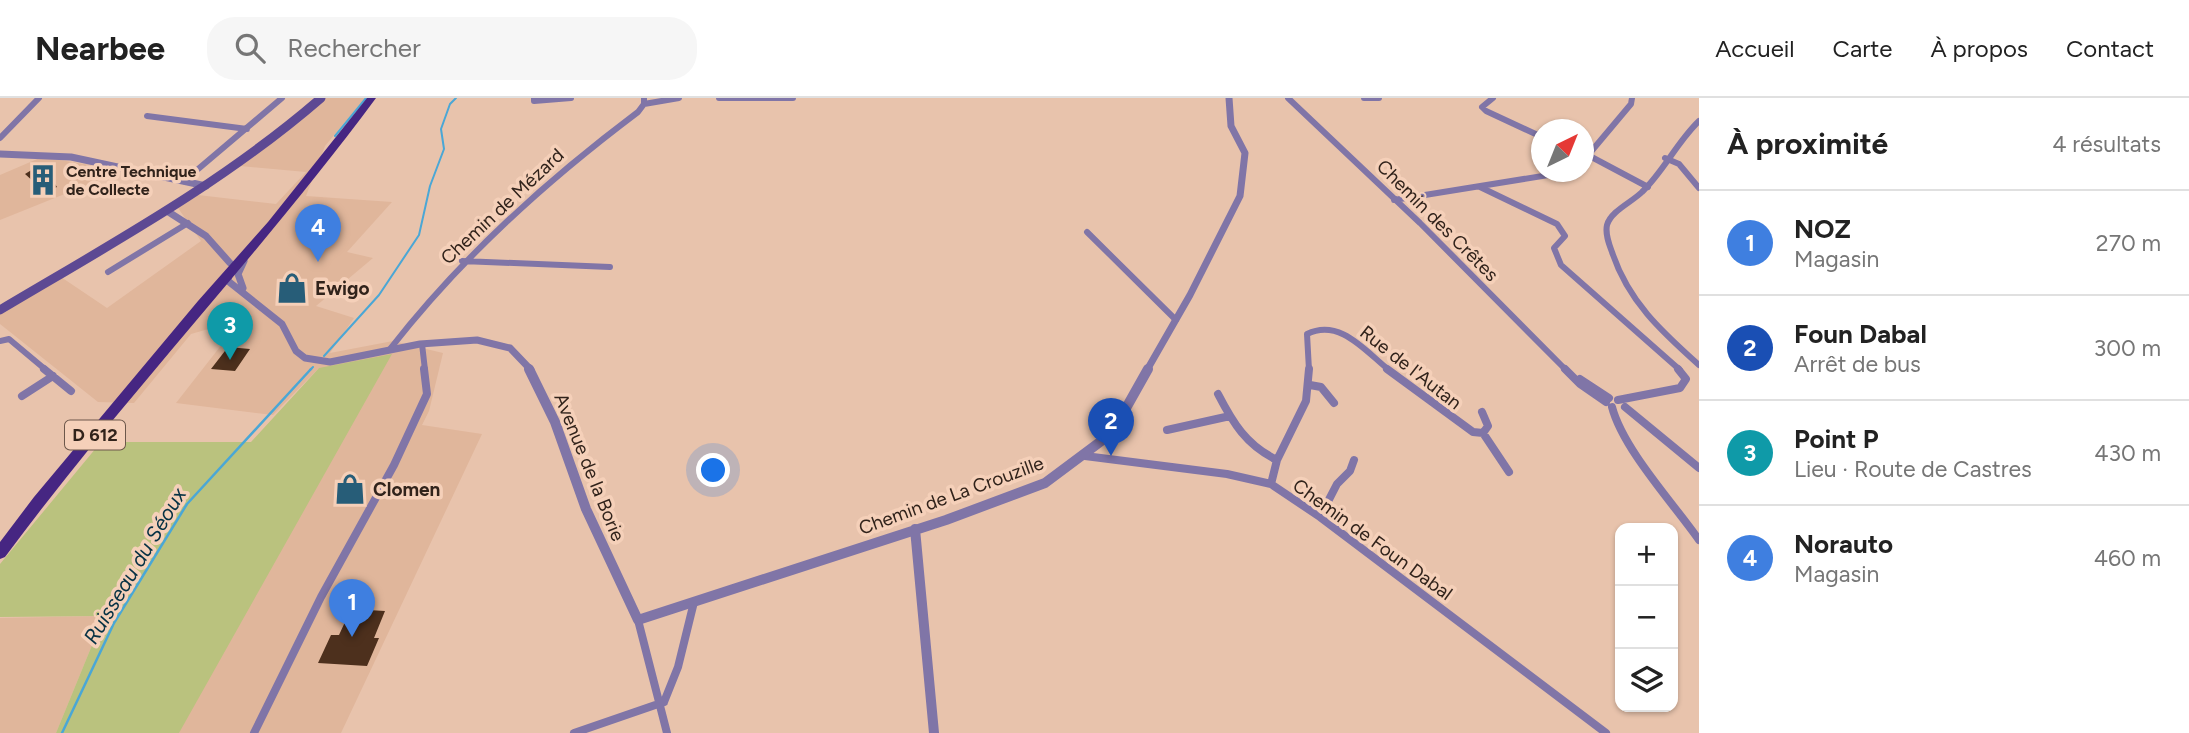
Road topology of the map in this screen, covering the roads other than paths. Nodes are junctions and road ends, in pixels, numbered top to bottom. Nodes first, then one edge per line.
1 (39, 98) edge
2 (282, 98) edge
3 (321, 98) edge
4 (372, 98) edge
5 (534, 98) edge
6 (571, 98) edge
7 (679, 98) edge
8 (719, 98) edge
9 (793, 98) edge
10 (1229, 98) edge
11 (1288, 98) edge
12 (1364, 98) edge
13 (1378, 98) edge
14 (1493, 98) edge
15 (1632, 98) edge
16 (644, 101) edge
17 (147, 116) dead end
18 (1699, 121) edge
19 (247, 129) junction
20 (1531, 131) edge
21 (0, 138) edge
22 (1594, 146) edge
23 (0, 154) edge
24 (1594, 158) edge
25 (1665, 158) junction
26 (1531, 178) edge
27 (184, 181) junction
28 (206, 186) junction
29 (1480, 187) junction
30 (1648, 187) junction
31 (1699, 188) edge
32 (1394, 200) junction
33 (167, 211) junction
34 (188, 223) junction
35 (1087, 232) dead end
36 (255, 242) junction
37 (462, 261) junction
38 (610, 267) dead end
39 (229, 269) junction
40 (108, 272) dead end
41 (243, 288) junction
42 (0, 310) edge
43 (1176, 320) junction
44 (0, 341) edge
45 (422, 344) junction
46 (390, 349) junction
47 (1699, 365) edge
48 (53, 376) junction
49 (1310, 384) junction
50 (71, 391) dead end
51 (1218, 394) dead end
52 (22, 396) dead end
53 (1609, 402) junction
54 (1334, 403) dead end
55 (1622, 405) junction
56 (1482, 412) dead end
57 (1230, 416) junction
58 (1167, 430) dead end
59 (1483, 433) junction
60 (1085, 456) junction
61 (1277, 460) junction
62 (1354, 460) dead end
63 (1699, 468) edge
64 (1509, 471) dead end
65 (1271, 484) junction
66 (1320, 517) junction
67 (915, 529) junction
68 (1699, 540) edge
69 (0, 553) edge
70 (694, 602) junction
71 (638, 620) junction
72 (664, 702) junction
73 (254, 733) edge
74 (573, 733) edge
75 (667, 733) edge
76 (934, 733) edge
77 (1606, 733) edge

1 - 21 street
2 - 19 street
3 - 28 main road
4 - 36 main road, D 612
5 - 6 street
7 - 16 street
8 - 9 street
10 - 43 street, Chemin de La Crouzille
11 - 32 street, Chemin des Crêtes
12 - 13 street
14 - 20 street
15 - 22 street
16 - 37 street, Chemin de Mézard
17 - 19 street
18 - 25 street
19 - 27 street
23 - 27 street
24 - 30 street
25 - 30 street
25 - 31 street
26 - 29 street
27 - 28 street
28 - 33 main road
29 - 32 street
29 - 55 street
30 - 47 street
32 - 53 street, Chemin des Crêtes
33 - 34 street, Avenue de la Borie
33 - 42 main road
34 - 39 street, Avenue de la Borie
34 - 40 street
35 - 43 street
36 - 39 main road, D 612
36 - 41 street
37 - 38 street
37 - 46 street, Chemin de Mézard
39 - 41 street, Avenue de la Borie
39 - 69 main road, D 612
41 - 46 street, Avenue de la Borie
43 - 60 street, Chemin de La Crouzille
44 - 48 street
45 - 46 street, Avenue de la Borie
45 - 71 street, Avenue de la Borie
45 - 73 street
48 - 50 street
48 - 52 street
49 - 54 street
49 - 59 street, Rue de l'Autan
49 - 61 street, Rue de l'Autan
51 - 57 street
53 - 55 street
53 - 68 street
55 - 63 street
56 - 59 street, Rue de l'Autan
57 - 58 street
57 - 61 street
59 - 64 street
60 - 65 street, Chemin de Foun Dabal
60 - 67 street, Chemin de La Crouzille
61 - 65 street, Rue de l'Autan
62 - 66 street
65 - 66 street, Chemin de Foun Dabal
66 - 77 street, Chemin de Foun Dabal
67 - 70 street, Chemin de La Crouzille
67 - 76 street
70 - 71 street, Chemin de La Crouzille
70 - 72 street
71 - 72 street, Avenue de la Borie
72 - 74 street
72 - 75 street, Avenue de la Borie

